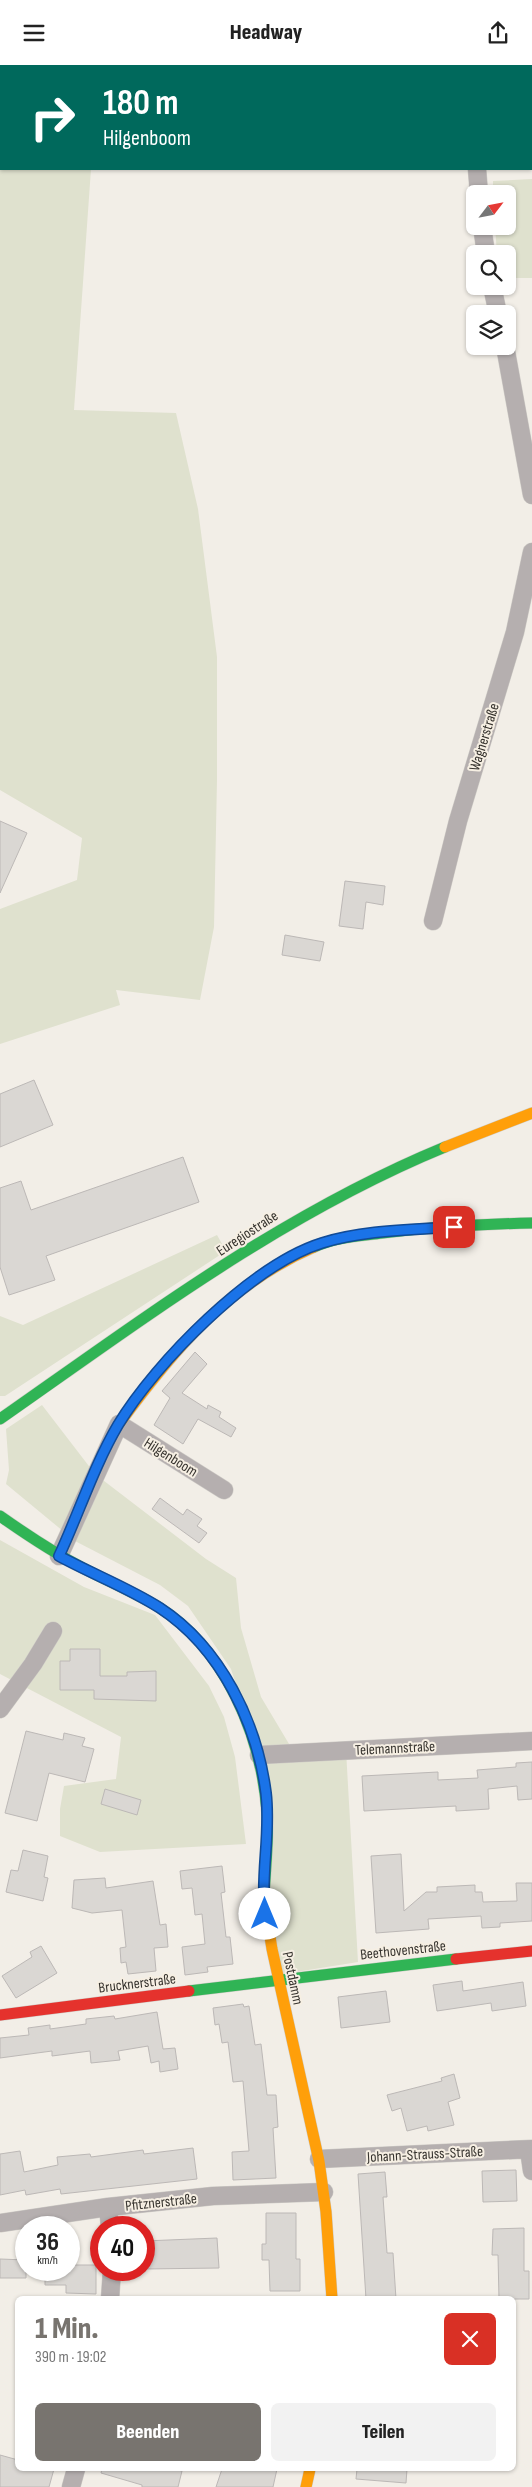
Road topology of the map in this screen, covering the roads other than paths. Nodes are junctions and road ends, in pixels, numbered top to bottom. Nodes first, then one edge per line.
1 (477, 170) edge
2 (478, 185) edge
3 (507, 355) edge
4 (532, 495) edge
5 (532, 552) edge
6 (433, 921) dead end
7 (532, 1113) edge
8 (532, 1223) edge
9 (0, 1419) edge
10 (119, 1424) junction
11 (224, 1490) dead end
12 (0, 1516) edge
13 (59, 1556) junction
14 (53, 1631) dead end
15 (0, 1709) edge
16 (532, 1741) edge
17 (259, 1755) junction
18 (532, 1951) edge
19 (278, 1981) junction
20 (0, 2015) edge
21 (530, 2150) edge
22 (318, 2159) junction
23 (532, 2171) edge
24 (324, 2192) junction
25 (108, 2207) junction
26 (109, 2216) edge
27 (0, 2223) edge
28 (111, 2281) edge
29 (110, 2296) edge
30 (332, 2296) edge
31 (75, 2471) edge
32 (310, 2471) edge
33 (71, 2487) edge
34 (306, 2487) edge

1 - 2 street
3 - 4 street
5 - 6 street, Wagnerstraße
7 - 9 street, Euregiostraße
8 - 10 street
10 - 11 street, Hilgenboom
10 - 13 street
12 - 13 street, Postdamm
13 - 17 street, Postdamm
14 - 15 street
16 - 17 street, Telemannstraße
17 - 19 street, Postdamm
18 - 19 street, Beethovenstraße
19 - 20 street, Brucknerstraße
19 - 22 street, Postdamm
21 - 22 street, Johann-Strauss-Straße
21 - 23 street
22 - 24 street, Postdamm
24 - 25 street, Pfitznerstraße
24 - 30 street, Postdamm
25 - 26 street
25 - 27 street, Pfitznerstraße
28 - 29 street
31 - 33 street
32 - 34 street

